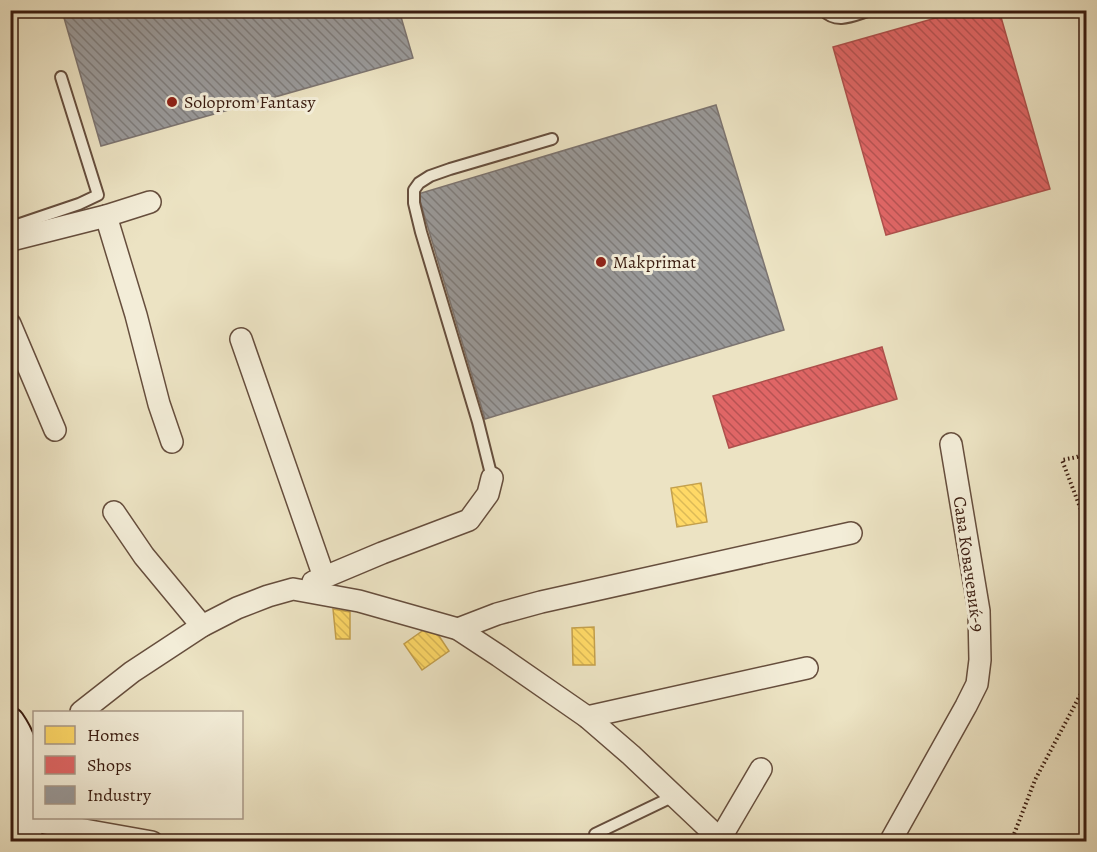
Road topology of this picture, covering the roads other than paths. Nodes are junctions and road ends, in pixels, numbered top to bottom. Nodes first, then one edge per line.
1 (823, 10) edge
2 (870, 10) edge
3 (62, 77) dead end
4 (552, 140) dead end
5 (150, 202) dead end
6 (106, 216) junction
7 (10, 230) edge
8 (10, 238) edge
9 (10, 324) edge
10 (241, 339) dead end
11 (55, 430) dead end
12 (172, 442) dead end
13 (951, 444) dead end
14 (492, 478) joint
15 (114, 512) dead end
16 (850, 533) dead end
17 (324, 577) junction
18 (292, 589) junction
19 (202, 626) junction
20 (458, 629) junction
21 (807, 668) dead end
22 (82, 711) edge
23 (587, 717) junction
24 (10, 722) edge
25 (28, 761) edge
26 (761, 768) dead end
27 (674, 796) junction
28 (22, 823) edge
29 (595, 834) dead end
30 (721, 840) edge
31 (152, 842) edge
32 (890, 842) edge

1 - 2 lane
3 - 7 lane
4 - 14 lane
5 - 6 street
6 - 8 street
6 - 12 street
9 - 11 street
10 - 17 street
13 - 32 street, Сава Ковачевиќ-9
14 - 17 street
15 - 19 street
16 - 20 street
17 - 18 street
18 - 19 street
18 - 20 street
19 - 22 street
20 - 23 street
21 - 23 street
23 - 27 street
24 - 25 main road
25 - 28 main road
26 - 30 street
27 - 29 lane
27 - 30 street
28 - 31 street

